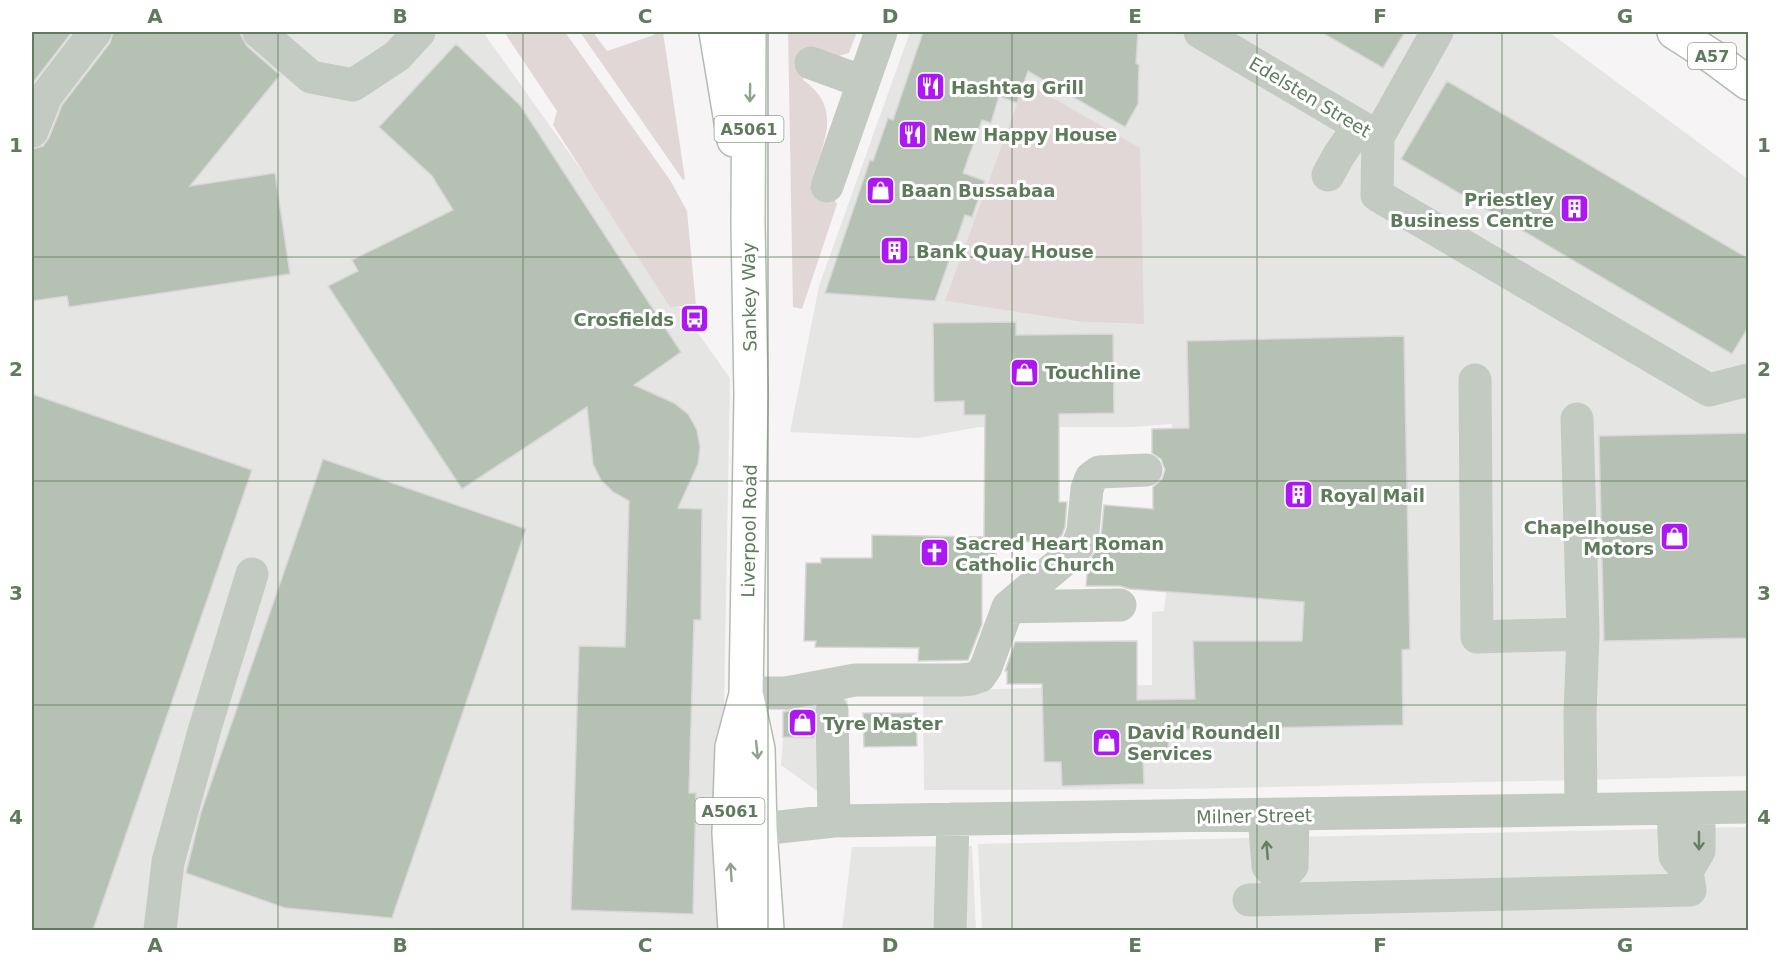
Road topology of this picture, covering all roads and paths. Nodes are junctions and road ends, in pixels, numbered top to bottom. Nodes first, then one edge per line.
1 (95, 32) edge
2 (259, 32) edge
3 (419, 32) edge
4 (716, 32) edge
5 (749, 32) edge
6 (881, 32) edge
7 (1200, 32) edge
8 (1437, 32) edge
9 (1674, 32) edge
10 (811, 63) dead end
11 (863, 82) junction
12 (1749, 83) edge
13 (32, 130) edge
14 (1369, 131) junction
15 (1328, 175) dead end
16 (827, 186) dead end
17 (748, 224) junction
18 (750, 369) joint
19 (1475, 380) dead end
20 (1749, 380) edge
21 (1577, 420) dead end
22 (1146, 470) dead end
23 (252, 574) dead end
24 (1120, 605) dead end
25 (1008, 607) junction
26 (1583, 634) junction
27 (746, 693) junction
28 (832, 711) dead end
29 (1749, 807) edge
30 (1686, 808) junction
31 (1581, 809) junction
32 (1279, 815) junction
33 (953, 819) junction
34 (834, 821) junction
35 (760, 829) junction
36 (160, 930) edge
37 (735, 930) edge
38 (767, 930) edge
39 (950, 930) edge

1 - 13 street
2 - 3 street
4 - 17 highway, Sankey Way / A5061
5 -> 17 highway, Sankey Way / A5061
6 - 11 street
7 - 14 street, Edelsten Street
8 - 14 street, Edelsten Street
9 - 12 highway, A57
10 - 11 street
11 - 16 street
14 - 15 street
14 - 20 street
17 - 18 highway, Sankey Way / A5061
18 - 27 highway, Liverpool Road / A5061
19 - 26 street
21 - 26 street
22 - 25 street
23 - 36 street
24 - 25 street
25 - 27 street
26 - 31 street
27 -> 35 highway, Liverpool Road / A5061
37 -> 27 highway, Liverpool Road / A5061
28 - 34 street
29 - 30 street, Milner Street
30 - 31 street, Milner Street
30 - 32 street
31 - 32 street, Milner Street
32 - 33 street, Milner Street
33 - 34 street, Milner Street
33 - 39 street
34 - 35 street, Milner Street
35 - 38 highway, Liverpool Road / A5061

